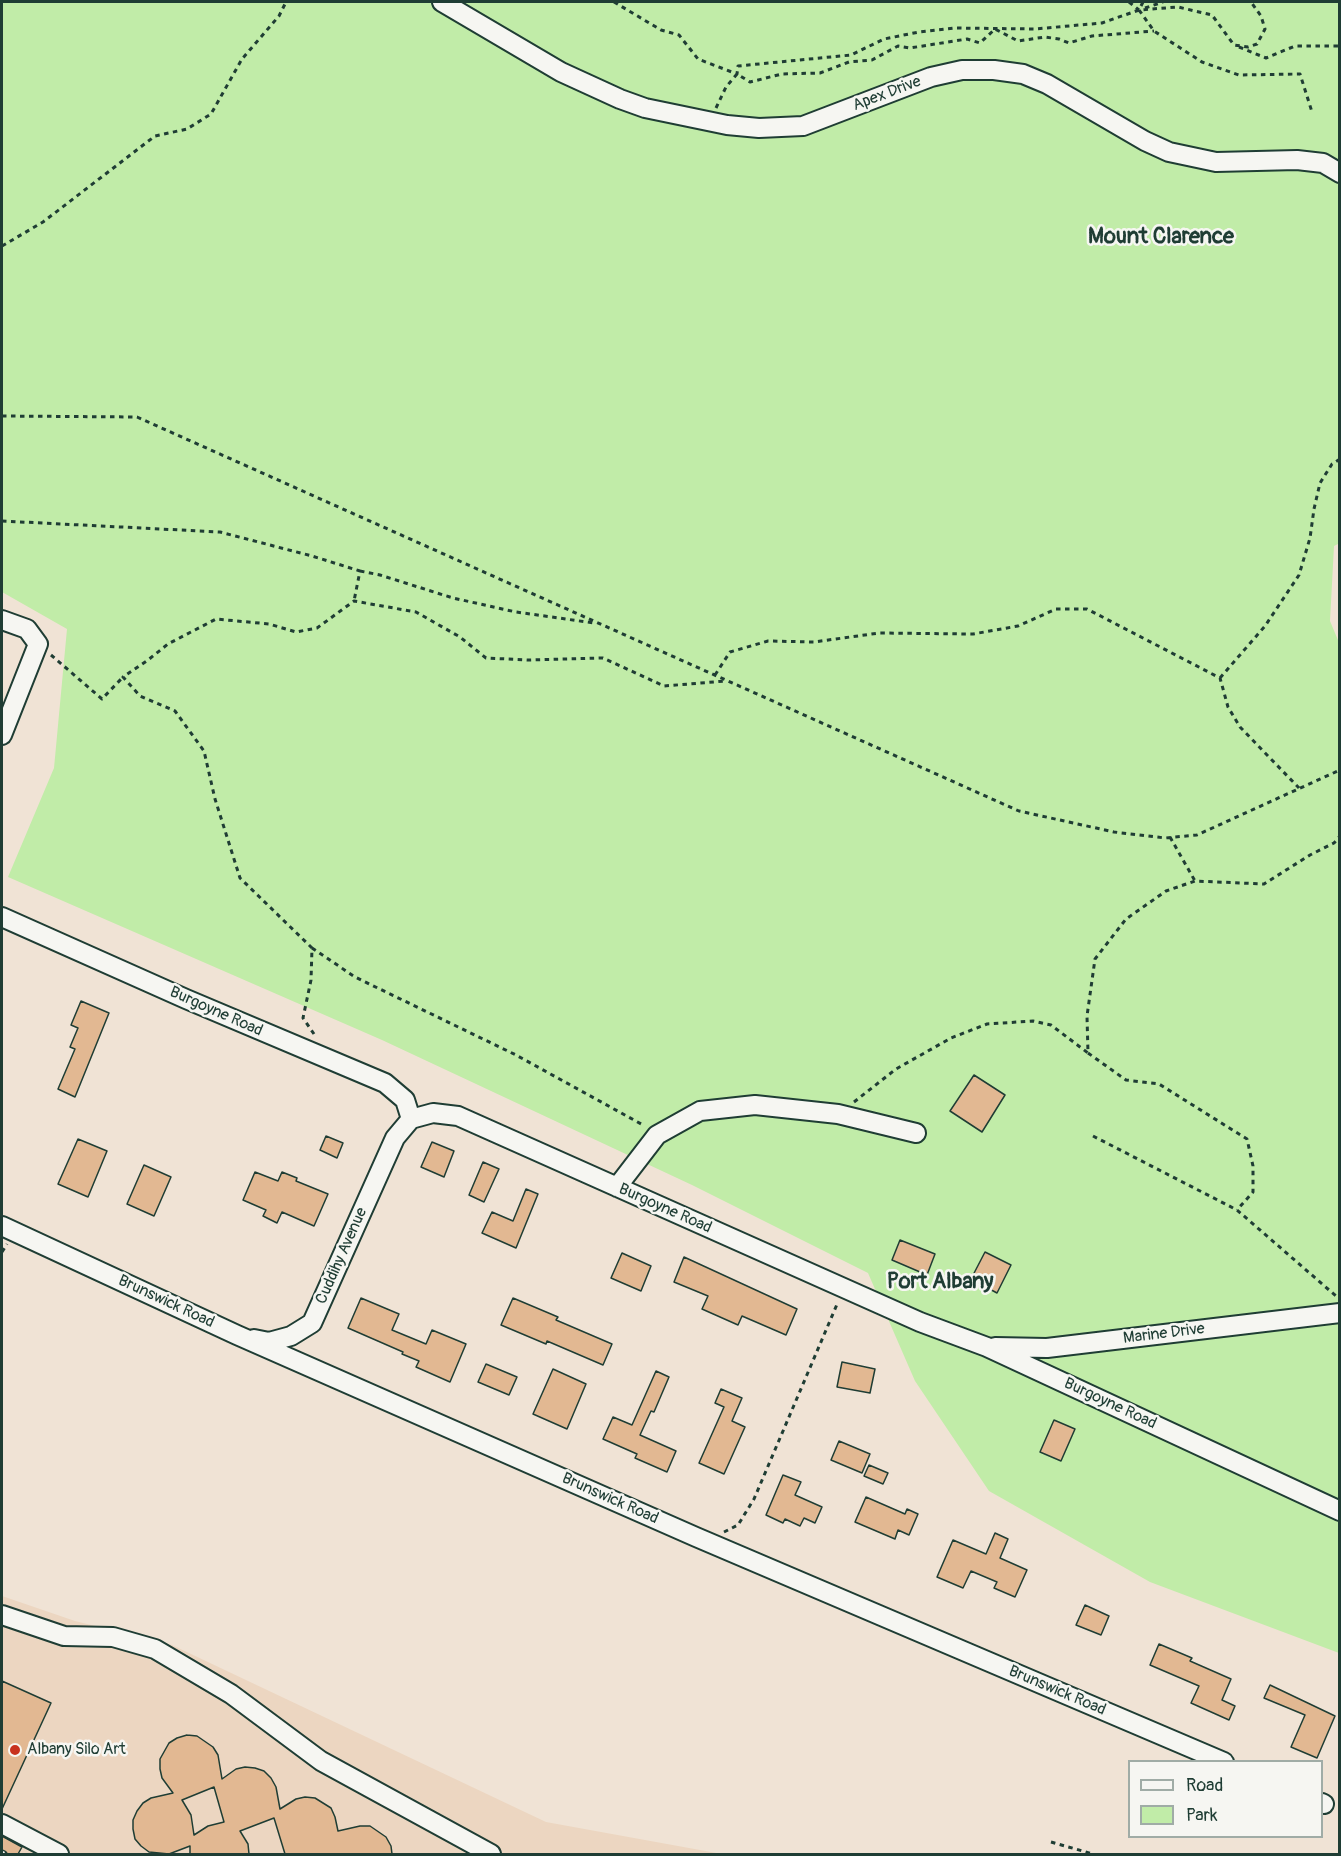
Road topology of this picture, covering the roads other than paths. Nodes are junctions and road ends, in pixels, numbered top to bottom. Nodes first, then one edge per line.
1 (442, 2) edge
2 (1340, 173) edge
3 (2, 620) edge
4 (2, 735) edge
5 (2, 917) edge
6 (411, 1119) junction
7 (916, 1133) dead end
8 (617, 1187) junction
9 (2, 1226) edge
10 (1340, 1313) edge
11 (237, 1335) junction
12 (987, 1347) junction
13 (1340, 1510) edge
14 (2, 1615) edge
15 (1222, 1760) edge
16 (2, 1824) edge
17 (59, 1854) edge
18 (491, 1854) edge

1 - 2 street, Apex Drive
3 - 4 street
5 - 6 street, Burgoyne Road
6 - 8 street, Burgoyne Road
6 - 11 street, Cuddihy Avenue
7 - 8 street
8 - 12 street, Burgoyne Road
9 - 11 street, Brunswick Road
10 - 12 street, Marine Drive
11 - 15 street, Brunswick Road
12 - 13 street, Burgoyne Road
14 - 18 street
16 - 17 street

